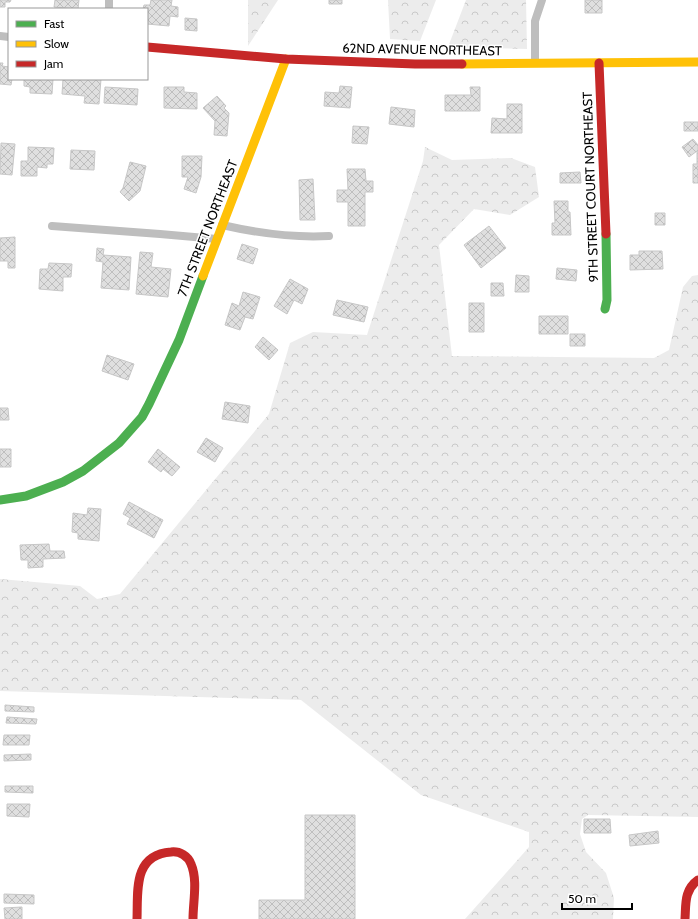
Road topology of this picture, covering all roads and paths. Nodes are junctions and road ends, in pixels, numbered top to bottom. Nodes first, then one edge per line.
1 (542, 0) edge
2 (148, 47) edge
3 (286, 59) junction
4 (698, 62) edge
5 (534, 63) junction
6 (599, 63) junction
7 (222, 225) junction
8 (52, 226) dead end
9 (329, 236) dead end
10 (217, 239) junction
11 (605, 309) dead end
12 (0, 500) edge
13 (696, 881) edge
14 (137, 919) edge
15 (193, 919) edge
16 (686, 919) edge

1 - 5 street
2 - 3 street, 62ND AVENUE NORTHEAST
3 - 5 street, 62ND AVENUE NORTHEAST
3 - 7 street, 7TH STREET NORTHEAST
4 - 6 street, 62ND AVENUE NORTHEAST
5 - 6 street, 62ND AVENUE NORTHEAST
6 - 11 street, 9TH STREET COURT NORTHEAST
7 - 9 street
7 - 10 street, 7TH STREET NORTHEAST
8 - 10 street
10 - 12 street, 7TH STREET NORTHEAST
13 - 16 street
14 - 15 street

